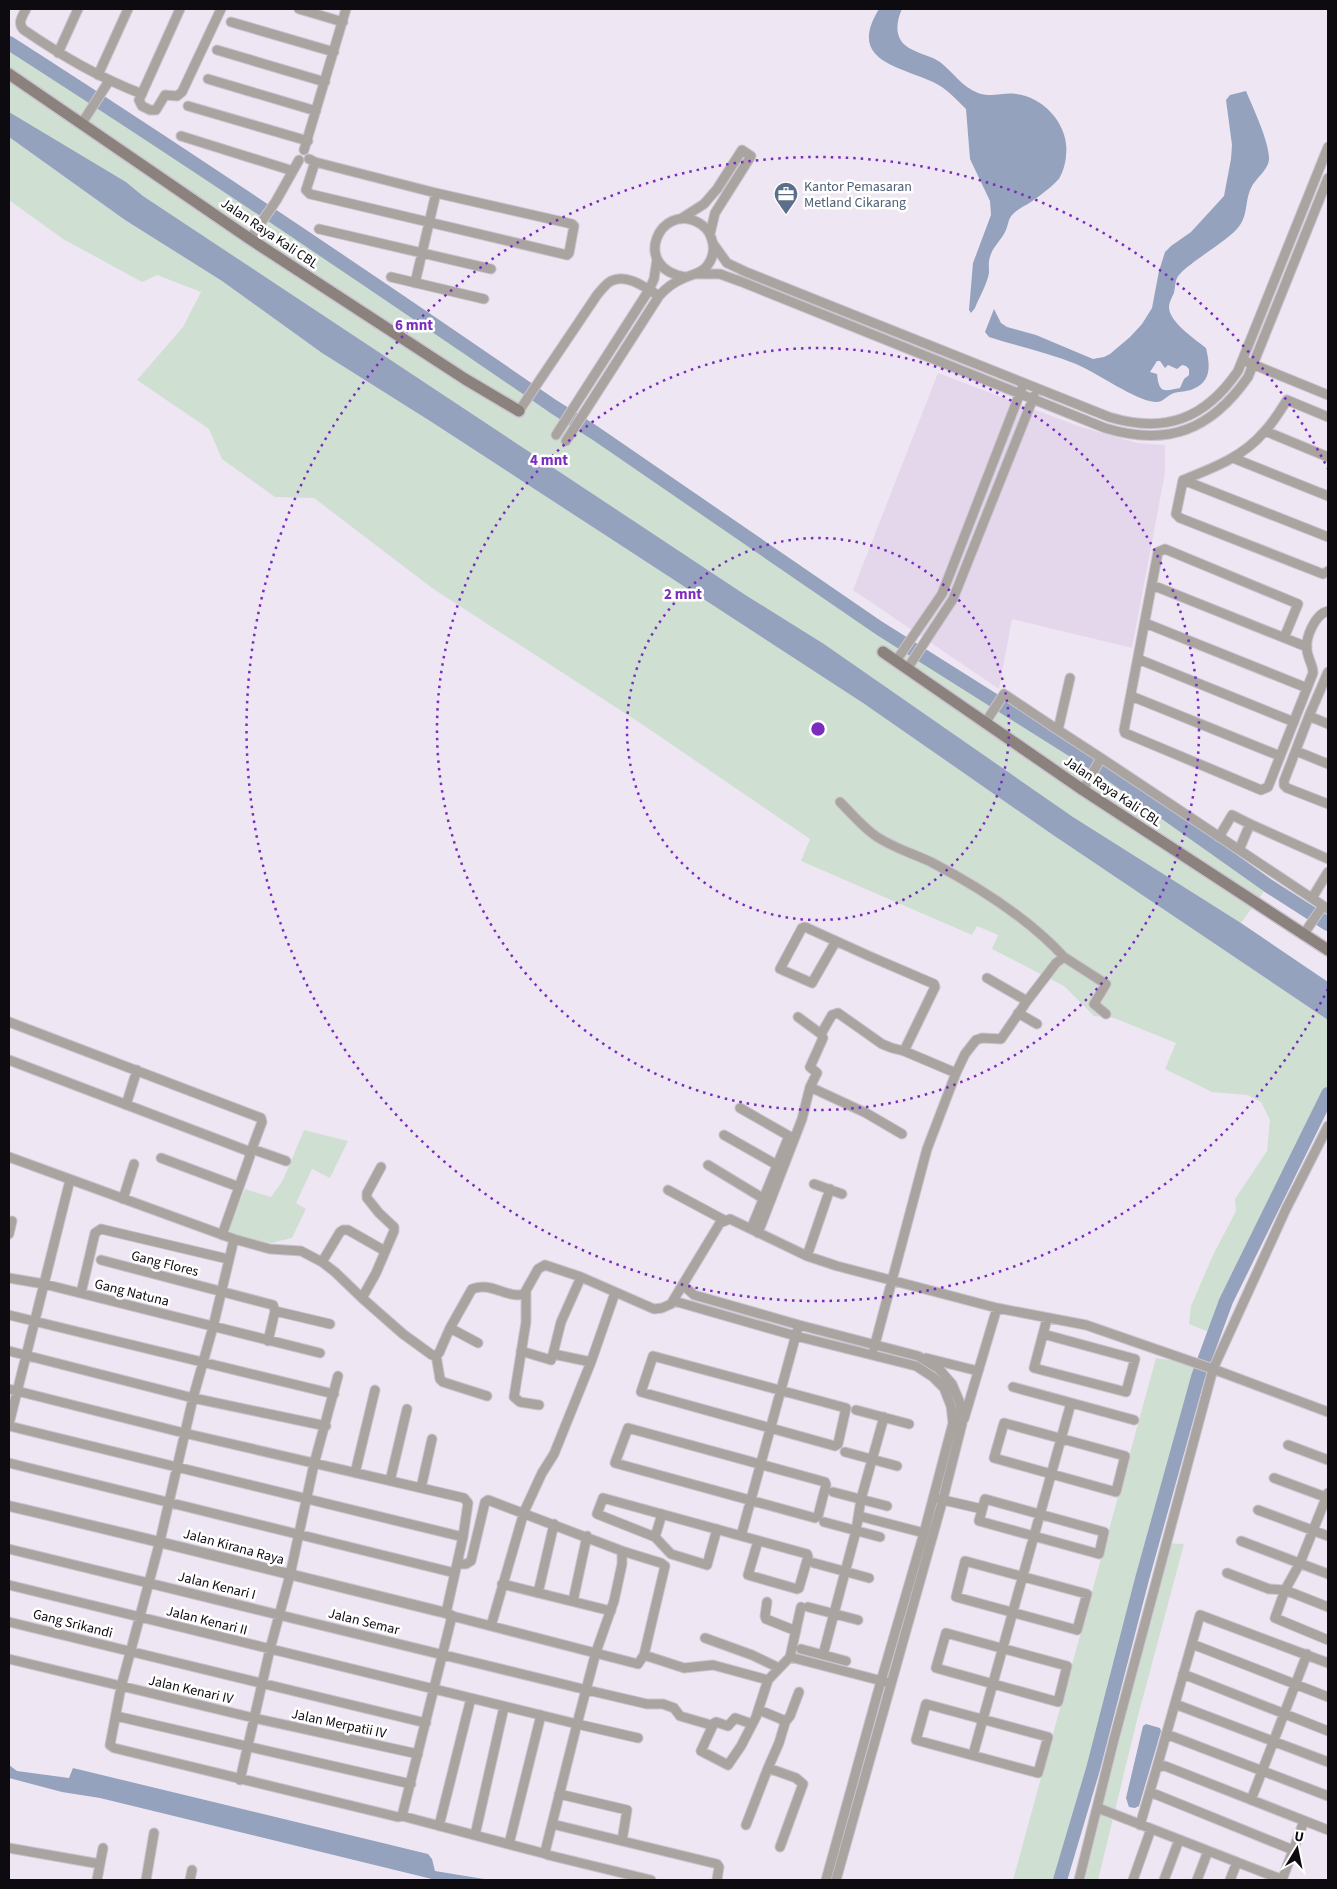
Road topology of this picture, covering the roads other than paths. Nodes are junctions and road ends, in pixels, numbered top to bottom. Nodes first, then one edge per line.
1 (26, 9) edge
2 (78, 9) edge
3 (128, 9) edge
4 (180, 9) edge
5 (221, 9) edge
6 (299, 9) edge
7 (346, 9) edge
8 (230, 22) dead end
9 (343, 22) junction
10 (217, 50) dead end
11 (334, 52) junction
12 (58, 53) junction
13 (9, 74) edge
14 (98, 75) junction
15 (208, 79) dead end
16 (109, 81) junction
17 (325, 82) junction
18 (142, 94) junction
19 (188, 106) dead end
20 (316, 111) junction
21 (82, 123) junction
22 (181, 136) dead end
23 (306, 145) junction
24 (1328, 147) edge
25 (299, 160) junction
26 (312, 160) junction
27 (293, 171) junction
28 (1328, 178) edge
29 (436, 193) junction
30 (682, 218) junction
31 (429, 222) junction
32 (319, 229) dead end
33 (710, 234) junction
34 (250, 239) junction
35 (714, 245) junction
36 (422, 252) junction
37 (656, 259) junction
38 (491, 269) dead end
39 (698, 274) junction
40 (391, 277) dead end
41 (685, 277) junction
42 (415, 283) junction
43 (649, 290) junction
44 (659, 296) junction
45 (484, 299) dead end
46 (1243, 360) junction
47 (1253, 364) junction
48 (1024, 383) junction
49 (1037, 388) junction
50 (1020, 394) junction
51 (1328, 395) edge
52 (1032, 399) junction
53 (519, 411) joint
54 (1328, 417) edge
55 (1265, 431) junction
56 (556, 435) dead end
57 (566, 441) dead end
58 (1328, 457) edge
59 (1233, 458) junction
60 (1183, 480) junction
61 (1328, 496) edge
62 (1328, 537) edge
63 (962, 542) junction
64 (974, 547) junction
65 (1328, 571) edge
66 (1152, 585) junction
67 (1328, 611) edge
68 (1145, 623) junction
69 (1284, 638) junction
70 (1306, 647) junction
71 (883, 652) dead end
72 (1138, 659) junction
73 (896, 661) junction
74 (907, 668) junction
75 (1328, 672) edge
76 (1070, 678) dead end
77 (1326, 683) edge
78 (1307, 688) junction
79 (1131, 696) junction
80 (1309, 716) junction
81 (1294, 722) junction
82 (985, 723) junction
83 (1328, 724) edge
84 (1058, 730) junction
85 (1296, 751) junction
86 (1280, 756) junction
87 (1100, 760) junction
88 (1328, 764) edge
89 (1083, 790) junction
90 (840, 802) dead end
91 (1328, 804) edge
92 (1250, 824) junction
93 (1219, 837) junction
94 (1239, 850) junction
95 (1328, 859) edge
96 (1328, 872) edge
97 (1312, 898) junction
98 (1324, 908) edge
99 (1303, 934) junction
100 (836, 941) junction
101 (1328, 950) edge
102 (1064, 957) junction
103 (987, 978) dead end
104 (1027, 1001) junction
105 (1018, 1013) junction
106 (1106, 1014) dead end
107 (798, 1017) dead end
108 (9, 1022) edge
109 (1037, 1024) dead end
110 (821, 1034) junction
111 (904, 1050) junction
112 (9, 1060) edge
113 (137, 1070) junction
114 (956, 1073) junction
115 (810, 1087) junction
116 (126, 1105) junction
117 (740, 1108) dead end
118 (1328, 1126) edge
119 (902, 1134) dead end
120 (724, 1135) dead end
121 (251, 1152) junction
122 (9, 1157) edge
123 (161, 1158) dead end
124 (286, 1161) dead end
125 (134, 1164) dead end
126 (708, 1165) dead end
127 (777, 1165) junction
128 (381, 1167) dead end
129 (70, 1180) junction
130 (814, 1184) dead end
131 (239, 1187) junction
132 (668, 1190) dead end
133 (830, 1190) junction
134 (842, 1194) dead end
135 (123, 1199) junction
136 (764, 1199) junction
137 (724, 1220) junction
138 (12, 1221) dead end
139 (754, 1231) junction
140 (9, 1234) edge
141 (222, 1235) junction
142 (234, 1239) junction
143 (385, 1251) junction
144 (807, 1256) junction
145 (228, 1259) junction
146 (101, 1260) dead end
147 (322, 1262) junction
148 (581, 1277) junction
149 (9, 1278) edge
150 (892, 1281) junction
151 (44, 1284) junction
152 (683, 1285) junction
153 (222, 1292) junction
154 (526, 1292) junction
155 (81, 1293) junction
156 (615, 1293) junction
157 (362, 1298) junction
158 (674, 1301) junction
159 (996, 1308) junction
160 (275, 1311) junction
161 (9, 1315) edge
162 (1047, 1318) junction
163 (34, 1321) junction
164 (330, 1324) dead end
165 (799, 1325) junction
166 (213, 1327) junction
167 (450, 1328) junction
168 (1043, 1334) junction
169 (796, 1336) junction
170 (268, 1340) junction
171 (478, 1343) dead end
172 (875, 1344) junction
173 (9, 1351) edge
174 (521, 1351) junction
175 (320, 1353) dead end
176 (553, 1354) junction
177 (872, 1354) junction
178 (436, 1355) junction
179 (27, 1356) junction
180 (918, 1356) junction
181 (202, 1362) junction
182 (591, 1362) junction
183 (1211, 1368) junction
184 (978, 1371) junction
185 (338, 1376) dead end
186 (1013, 1387) dead end
187 (13, 1390) edge
188 (375, 1390) dead end
189 (782, 1390) junction
190 (334, 1394) junction
191 (487, 1396) dead end
192 (193, 1398) junction
193 (1071, 1403) junction
194 (539, 1405) dead end
195 (408, 1409) dead end
196 (856, 1410) dead end
197 (1328, 1412) edge
198 (884, 1417) junction
199 (1134, 1420) dead end
200 (909, 1424) dead end
201 (962, 1424) junction
202 (9, 1425) edge
203 (326, 1426) junction
204 (771, 1428) junction
205 (184, 1433) junction
206 (432, 1438) dead end
207 (1061, 1439) junction
208 (1288, 1445) dead end
209 (845, 1452) dead end
210 (872, 1459) junction
211 (1328, 1460) edge
212 (9, 1463) edge
213 (314, 1464) junction
214 (760, 1464) junction
215 (897, 1466) dead end
216 (177, 1467) junction
217 (355, 1473) junction
218 (1051, 1474) junction
219 (1274, 1478) dead end
220 (390, 1481) junction
221 (420, 1488) junction
222 (833, 1492) dead end
223 (1328, 1496) edge
224 (938, 1498) junction
225 (751, 1499) junction
226 (861, 1499) junction
227 (306, 1500) junction
228 (168, 1502) junction
229 (9, 1506) edge
230 (886, 1506) dead end
231 (982, 1509) junction
232 (1258, 1510) dead end
233 (524, 1512) junction
234 (662, 1514) junction
235 (1040, 1515) junction
236 (859, 1516) junction
237 (824, 1522) dead end
238 (554, 1524) junction
239 (717, 1529) junction
240 (1314, 1530) junction
241 (856, 1531) junction
242 (924, 1533) junction
243 (299, 1535) junction
244 (587, 1536) junction
245 (741, 1536) junction
246 (1034, 1536) junction
247 (1328, 1536) edge
248 (655, 1537) junction
249 (880, 1537) dead end
250 (463, 1538) junction
251 (758, 1540) junction
252 (1241, 1540) dead end
253 (160, 1541) junction
254 (9, 1549) edge
255 (622, 1550) junction
256 (814, 1563) dead end
257 (1300, 1564) junction
258 (456, 1568) junction
259 (846, 1572) junction
260 (1227, 1573) dead end
261 (1328, 1574) edge
262 (290, 1575) junction
263 (1023, 1577) junction
264 (868, 1578) dead end
265 (148, 1582) junction
266 (502, 1584) junction
267 (9, 1585) edge
268 (1286, 1590) junction
269 (538, 1593) junction
270 (573, 1602) junction
271 (767, 1602) dead end
272 (1328, 1607) edge
273 (611, 1611) junction
274 (1013, 1612) junction
275 (278, 1614) junction
276 (449, 1614) junction
277 (835, 1614) junction
278 (139, 1617) junction
279 (858, 1620) dead end
280 (9, 1622) edge
281 (491, 1626) junction
282 (796, 1631) junction
283 (705, 1638) dead end
284 (1328, 1640) edge
285 (1192, 1644) junction
286 (1003, 1648) junction
287 (270, 1649) junction
288 (801, 1649) dead end
289 (131, 1651) junction
290 (596, 1652) junction
291 (1307, 1654) junction
292 (442, 1655) junction
293 (644, 1655) junction
294 (824, 1655) junction
295 (790, 1656) junction
296 (9, 1658) edge
297 (846, 1661) dead end
298 (1328, 1663) edge
299 (779, 1668) junction
300 (1183, 1674) junction
301 (768, 1680) junction
302 (881, 1681) junction
303 (262, 1682) junction
304 (890, 1683) junction
305 (993, 1684) junction
306 (1296, 1684) junction
307 (121, 1686) junction
308 (434, 1689) junction
309 (587, 1690) junction
310 (799, 1692) dead end
311 (1328, 1697) edge
312 (471, 1698) junction
313 (1175, 1704) junction
314 (504, 1707) junction
315 (759, 1710) junction
316 (1284, 1714) junction
317 (540, 1715) junction
318 (116, 1716) junction
319 (254, 1718) junction
320 (983, 1720) junction
321 (785, 1722) junction
322 (426, 1723) junction
323 (577, 1724) junction
324 (752, 1724) junction
325 (713, 1725) junction
326 (1328, 1731) edge
327 (1166, 1734) junction
328 (638, 1738) dead end
329 (1274, 1742) junction
330 (247, 1747) junction
331 (418, 1754) junction
332 (973, 1755) junction
333 (1328, 1762) edge
334 (1157, 1767) junction
335 (768, 1768) junction
336 (1263, 1770) junction
337 (240, 1780) junction
338 (411, 1784) junction
339 (1150, 1792) junction
340 (559, 1794) junction
341 (1328, 1796) edge
342 (1251, 1800) junction
343 (1098, 1808) junction
344 (402, 1816) junction
345 (1304, 1821) junction
346 (552, 1824) junction
347 (746, 1825) dead end
348 (1140, 1825) junction
349 (439, 1826) junction
350 (1151, 1829) junction
351 (1328, 1830) edge
352 (154, 1833) dead end
353 (475, 1835) junction
354 (1179, 1840) junction
355 (622, 1841) junction
356 (509, 1844) junction
357 (780, 1847) dead end
358 (9, 1848) edge
359 (103, 1848) dead end
360 (1293, 1850) junction
361 (1208, 1851) junction
362 (546, 1854) junction
363 (1237, 1862) junction
364 (100, 1864) junction
365 (192, 1870) dead end
366 (1264, 1877) edge
367 (98, 1880) edge
368 (146, 1880) edge
369 (190, 1880) edge
370 (651, 1880) edge
371 (717, 1880) edge
372 (826, 1880) edge
373 (836, 1880) edge
374 (1079, 1880) edge
375 (1133, 1880) edge
376 (1164, 1880) edge
377 (1197, 1880) edge
378 (1230, 1880) edge
379 (1283, 1880) edge

1 - 12 street
2 - 12 street
3 - 14 street
4 - 18 street
5 - 18 street
6 - 9 street
7 - 9 street
8 - 11 street
9 - 11 street
10 - 17 street
11 - 17 street
12 - 14 street
13 - 21 main road, Jalan Raya Kali CBL
14 - 16 street
15 - 20 street
16 - 18 street
16 - 21 street
17 - 20 street
19 - 23 street
20 - 23 street
21 - 34 main road, Jalan Raya Kali CBL
22 - 27 street
23 - 25 street
23 - 26 street
24 - 46 street
25 - 26 street
25 - 27 street
26 - 29 street
26 - 31 street
27 - 34 street
28 - 47 street
29 - 31 street
29 - 31 street
30 - 33 street
30 - 33 street
30 - 37 street
31 - 36 street
32 - 36 street
33 - 35 street
34 - 53 main road, Jalan Raya Kali CBL
35 - 39 street
35 - 48 street
36 - 38 street
36 - 42 street
37 - 41 street
37 - 43 street
39 - 41 street
39 - 50 street
40 - 42 street
41 - 44 street
42 - 45 street
43 - 44 street
43 - 53 street
43 - 56 street
44 - 57 street
46 - 47 street
46 - 49 street
47 - 51 street
47 - 52 street
48 - 49 street
48 - 50 street
49 - 52 street
50 - 52 street
50 - 63 street
52 - 64 street
54 - 55 street
55 - 58 street
55 - 59 street
59 - 60 street
59 - 61 street
60 - 62 street
60 - 65 street
63 - 64 street
63 - 73 street
64 - 74 street
66 - 68 street
66 - 69 street
66 - 69 street
67 - 70 street
68 - 72 street
68 - 78 street
69 - 70 street
70 - 78 street
71 - 73 main road, Jalan Raya Kali CBL
72 - 79 street
72 - 81 street
73 - 74 main road, Jalan Raya Kali CBL
74 - 82 main road, Jalan Raya Kali CBL
75 - 77 street
76 - 84 street
77 - 80 street
78 - 81 street
79 - 86 street
79 - 86 street
80 - 83 street
80 - 85 street
81 - 86 street
82 - 84 street
82 - 89 main road, Jalan Raya Kali CBL
84 - 87 street
85 - 88 street
85 - 91 street
87 - 89 street
87 - 93 street
89 - 99 main road, Jalan Raya Kali CBL
90 - 102 street
92 - 93 street
92 - 94 street
92 - 95 street
93 - 94 street
94 - 97 street
96 - 97 street
97 - 98 street
98 - 99 street
99 - 101 main road, Jalan Raya Kali CBL
100 - 100 street
100 - 111 street
102 - 104 street
102 - 106 street
103 - 104 street
104 - 105 street
105 - 109 street
105 - 114 street
107 - 110 street
108 - 113 street
110 - 111 street
110 - 115 street
111 - 114 street
112 - 116 street
113 - 116 street
113 - 121 street
114 - 150 street
115 - 119 street
115 - 139 street
116 - 121 street
117 - 127 street
118 - 183 street
120 - 127 street
121 - 124 street
121 - 131 street
122 - 129 street
123 - 131 street
125 - 135 street
126 - 136 street
127 - 136 street
128 - 143 street
129 - 135 street
129 - 151 street
130 - 133 street
131 - 141 street
132 - 137 street
133 - 134 street
133 - 144 street
135 - 141 street
136 - 139 street
137 - 139 street
137 - 152 street
138 - 140 street
139 - 144 street
141 - 142 street
142 - 145 street
142 - 147 street
143 - 147 street
143 - 157 street
144 - 150 street
145 - 153 street
145 - 155 street
146 - 153 street, Gang Flores
147 - 157 street
148 - 154 street
148 - 156 street
148 - 176 street
149 - 151 street, Gang Natuna
150 - 159 street
150 - 172 street
151 - 155 street, Gang Natuna
151 - 163 street
152 - 158 street
152 - 165 street
153 - 160 street, Gang Flores
153 - 166 street
154 - 167 street
154 - 174 street
155 - 166 street, Gang Natuna
156 - 158 street
156 - 182 street
157 - 178 street
158 - 169 street
159 - 162 street
159 - 184 street
160 - 164 street
160 - 170 street
161 - 163 street
162 - 168 street
162 - 183 street
163 - 179 street
163 - 181 street
165 - 169 street
165 - 172 street
166 - 170 street, Gang Natuna
166 - 181 street
167 - 171 street
167 - 178 street
168 - 168 street
169 - 177 street
169 - 189 street
170 - 175 street, Gang Natuna
172 - 177 street
172 - 180 street
173 - 179 street
174 - 176 street
174 - 194 street
176 - 182 street
177 - 224 street
178 - 191 street
179 - 187 street
179 - 192 street
180 - 184 street
180 - 201 street
181 - 190 street
181 - 192 street
182 - 233 street
183 - 197 street
183 - 343 street
184 - 201 street
185 - 190 street
186 - 193 street
187 - 202 street
187 - 205 street
188 - 217 street
189 - 204 street
189 - 204 street
189 - 204 street
190 - 203 street
192 - 203 street
192 - 205 street
193 - 199 street
193 - 207 street
195 - 220 street
196 - 198 street
198 - 200 street
198 - 210 street
201 - 224 street
202 - 216 street
203 - 213 street
204 - 214 street
205 - 213 street
205 - 216 street
206 - 221 street
207 - 218 street
207 - 218 street
207 - 218 street
208 - 211 street
209 - 210 street
210 - 215 street
210 - 226 street
212 - 228 street
213 - 217 street
213 - 227 street
214 - 225 street
214 - 225 street
214 - 225 street
216 - 227 street
216 - 228 street
217 - 220 street
218 - 235 street
219 - 223 street
220 - 221 street
221 - 250 street
222 - 226 street
223 - 240 street
224 - 231 street
224 - 242 street
224 - 304 street
225 - 245 street
226 - 230 street
226 - 236 street
227 - 243 street
227 - 250 street
228 - 243 street
228 - 253 street
229 - 253 street, Jalan Kirana Raya
231 - 235 street
231 - 246 street
232 - 240 street
233 - 238 street
233 - 258 street
233 - 266 street
234 - 239 street
234 - 248 street
234 - 248 street
235 - 246 street
235 - 246 street
236 - 241 street
236 - 242 street
237 - 241 street
238 - 244 street
238 - 269 street
239 - 245 street
239 - 248 street
240 - 247 street
240 - 257 street
241 - 249 street
241 - 259 street
242 - 302 street
243 - 258 street
243 - 262 street
244 - 255 street
244 - 270 street
245 - 251 street
246 - 263 street
250 - 258 street
251 - 251 street
252 - 257 street
253 - 262 street, Jalan Kirana Raya
253 - 265 street
254 - 265 street
255 - 273 street
255 - 293 street
256 - 259 street
257 - 261 street
257 - 268 street
258 - 276 street
259 - 264 street
259 - 277 street
260 - 268 street
262 - 275 street
262 - 276 street, Jalan Kirana Raya
263 - 274 street
263 - 274 street
263 - 274 street
265 - 275 street, Jalan Kenari I
265 - 278 street
266 - 269 street
266 - 281 street
267 - 278 street, Jalan Kenari II
268 - 272 street
268 - 284 street
269 - 270 street
270 - 273 street
271 - 282 street
273 - 290 street
274 - 286 street
275 - 287 street
275 - 292 street, Jalan Semar
276 - 281 street
276 - 292 street
277 - 279 street
277 - 282 street
277 - 294 street
278 - 287 street, Jalan Kenari II
278 - 289 street
280 - 289 street, Gang Srikandi
281 - 290 street
282 - 295 street
283 - 299 street
285 - 291 street
285 - 300 street
285 - 306 street
286 - 305 street
286 - 305 street
286 - 305 street
287 - 303 street
287 - 308 street, Jalan Kenari II
288 - 294 street
289 - 303 street, Gang Srikandi
289 - 307 street
290 - 293 street
290 - 309 street
291 - 298 street
291 - 306 street
292 - 308 street
292 - 309 street, Jalan Semar
293 - 301 street
294 - 297 street
295 - 299 street
295 - 302 street
296 - 307 street, Jalan Kenari IV
299 - 301 street
300 - 313 street
300 - 316 street
301 - 315 street
302 - 304 street
302 - 372 street
303 - 319 street
303 - 322 street, Gang Srikandi
304 - 373 street
305 - 320 street
306 - 311 street
306 - 316 street
307 - 318 street
307 - 319 street, Jalan Kenari IV
308 - 312 street, Jalan Kenari II
308 - 322 street
309 - 323 street
309 - 325 street, Jalan Semar
310 - 321 street
312 - 314 street, Jalan Kenari II
312 - 349 street
313 - 327 street
313 - 329 street
314 - 317 street, Jalan Kenari II
314 - 353 street
315 - 321 street
315 - 324 street
316 - 326 street
316 - 329 street
317 - 323 street, Jalan Kenari II
317 - 356 street
318 - 330 street
318 - 337 street
319 - 330 street
319 - 331 street, Jalan Merpatii IV
320 - 332 street
320 - 332 street
320 - 332 street
321 - 335 street
322 - 331 street
323 - 328 street, Jalan Kenari II
323 - 340 street
324 - 325 street
324 - 325 street
327 - 334 street
327 - 336 street
329 - 333 street
329 - 336 street
330 - 337 street
330 - 338 street
331 - 338 street
334 - 339 street
334 - 342 street
335 - 347 street
335 - 357 street
336 - 341 street
336 - 342 street
337 - 344 street
338 - 344 street
339 - 348 street
339 - 360 street
340 - 346 street
340 - 355 street
342 - 345 street
343 - 348 street
343 - 374 street
344 - 349 street
345 - 351 street
345 - 360 street
346 - 355 street
346 - 362 street
348 - 350 street
349 - 353 street
350 - 354 street
350 - 375 street
352 - 368 street
353 - 356 street
354 - 361 street
354 - 376 street
355 - 371 street
356 - 362 street
358 - 364 street
359 - 364 street
360 - 379 street
361 - 363 street
361 - 377 street
362 - 370 street
363 - 366 street
363 - 378 street
364 - 367 street
365 - 369 street
366 - 379 street

